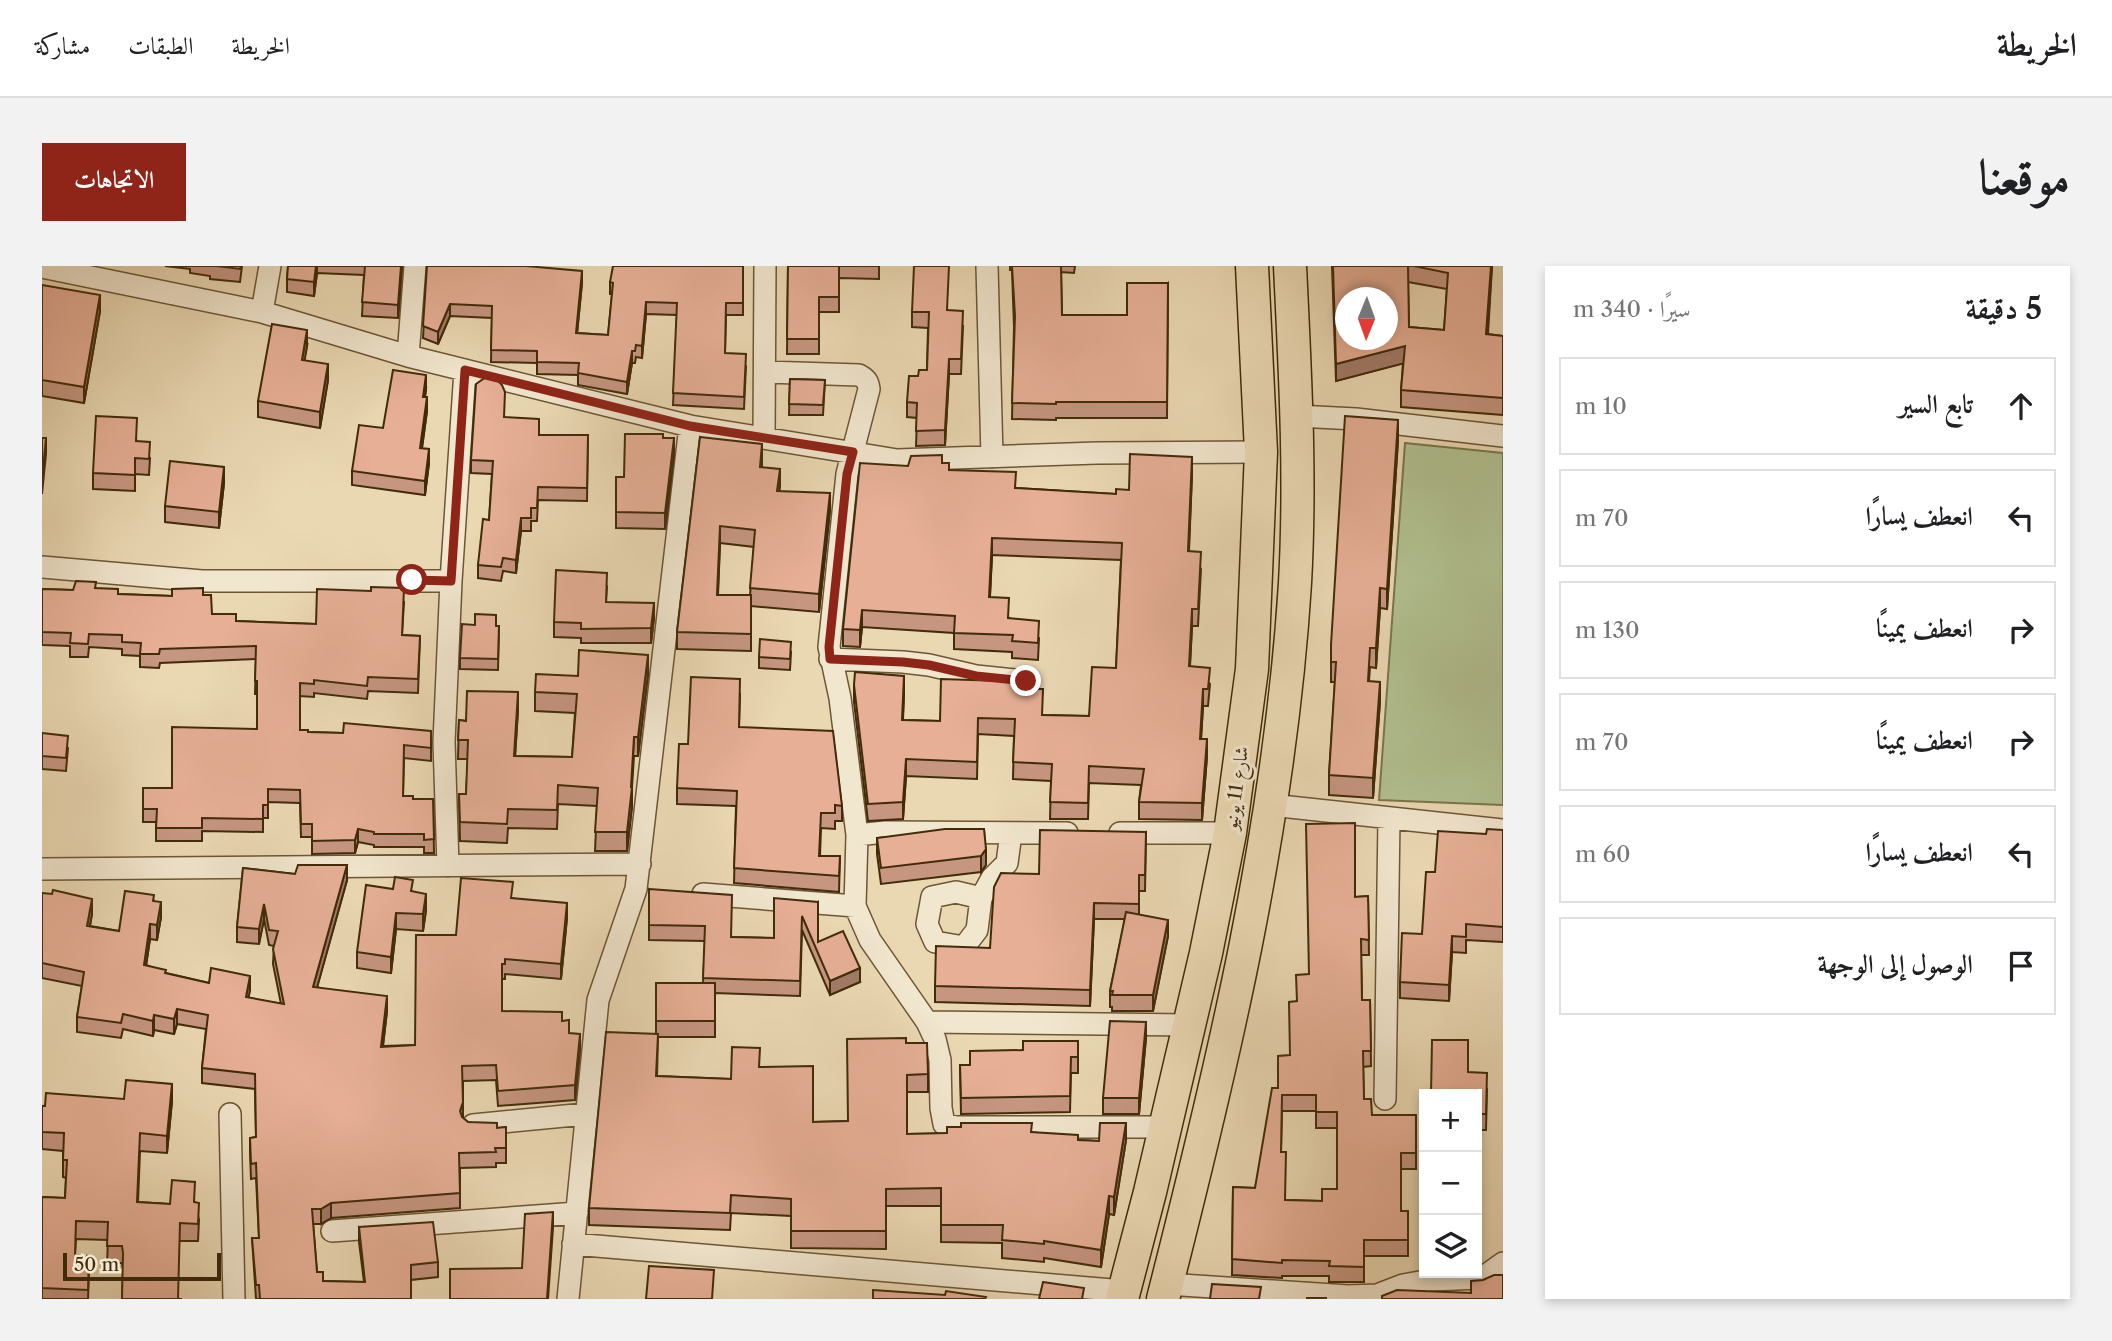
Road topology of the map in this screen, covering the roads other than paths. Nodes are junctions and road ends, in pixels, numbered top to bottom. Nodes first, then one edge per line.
1 (270, 266) edge
2 (415, 266) edge
3 (765, 266) edge
4 (987, 266) edge
5 (1252, 266) edge
6 (1290, 266) edge
7 (42, 267) edge
8 (262, 313) junction
9 (408, 356) junction
10 (465, 370) junction
11 (766, 372) junction
12 (1297, 416) junction
13 (690, 426) junction
14 (1503, 436) edge
15 (764, 437) junction
16 (853, 452) junction
17 (1261, 452) junction
18 (992, 457) junction
19 (42, 567) edge
20 (451, 581) junction
21 (830, 659) junction
22 (1026, 681) edge
23 (1271, 805) junction
24 (1389, 818) junction
25 (1503, 831) edge
26 (1011, 833) junction
27 (1230, 833) junction
28 (857, 835) junction
29 (640, 864) junction
30 (448, 866) junction
31 (42, 869) edge
32 (636, 889) junction
33 (981, 898) dead end
34 (855, 906) junction
35 (927, 1022) junction
36 (1189, 1025) junction
37 (1385, 1099) dead end
38 (230, 1114) dead end
39 (585, 1114) junction
40 (472, 1125) edge
41 (1164, 1127) junction
42 (1150, 1192) junction
43 (1189, 1198) junction
44 (577, 1213) junction
45 (332, 1231) dead end
46 (573, 1244) junction
47 (1503, 1263) edge
48 (1165, 1292) edge
49 (1123, 1295) edge
50 (234, 1299) edge
51 (568, 1299) edge

1 - 8 street
2 - 9 street
3 - 11 street
4 - 18 street
5 - 17 highway, شارع 11 يونيو
6 - 12 highway, شارع 11 يونيو
7 - 8 street
8 - 9 street
9 - 10 street
10 - 13 street
10 - 20 street
11 - 15 street
11 - 16 street
12 - 14 street
12 - 23 highway, شارع 11 يونيو
13 - 15 street
13 - 29 street
15 - 16 street
16 - 18 street
16 - 21 street
17 - 18 street
17 - 27 highway, شارع 11 يونيو
19 - 20 street
20 - 30 street
21 - 22 street
21 - 28 street
23 - 24 street
23 - 43 highway, شارع 11 يونيو
24 - 25 street
24 - 37 street
26 - 27 street
26 - 28 street
26 - 33 street
27 - 36 highway, شارع 11 يونيو
28 - 34 street
29 - 30 street
29 - 32 street
30 - 31 street
32 - 34 street
32 - 39 street
34 - 35 street
35 - 36 street
35 - 41 street
36 - 41 highway, شارع 11 يونيو
38 - 50 street
39 - 40 street
39 - 44 street
41 - 42 highway, شارع 11 يونيو
42 - 43 highway
42 - 49 highway, شارع 11 يونيو
43 - 48 highway, شارع 11 يونيو
44 - 45 street
44 - 46 street
46 - 49 street
46 - 51 street
47 - 48 street

